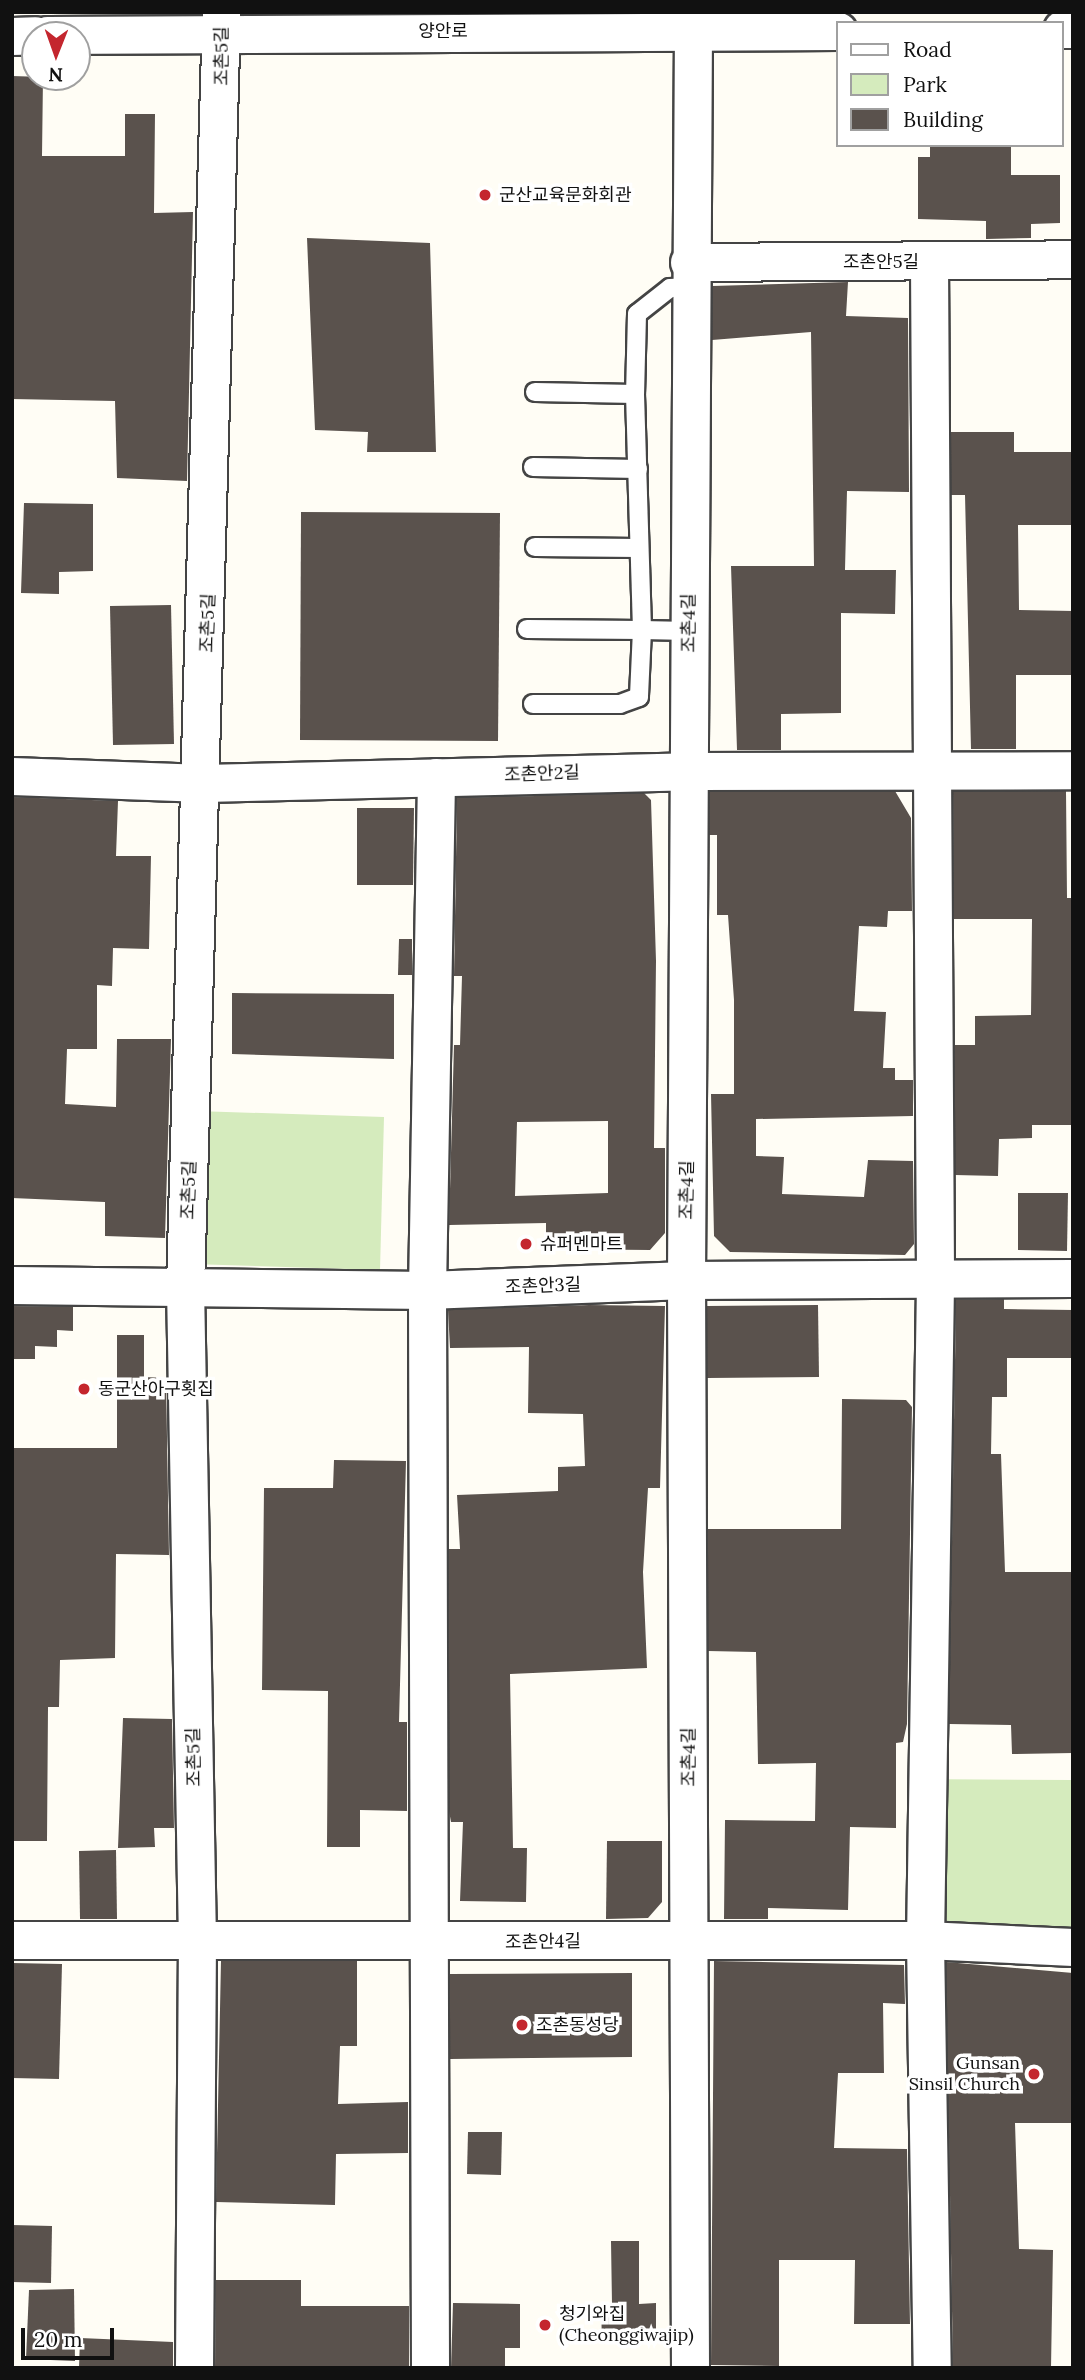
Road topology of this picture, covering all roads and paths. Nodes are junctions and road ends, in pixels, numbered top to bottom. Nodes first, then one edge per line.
1 (223, 21) edge
2 (695, 22) edge
3 (836, 30) edge
4 (91, 32) edge
5 (1073, 259) edge
6 (929, 261) junction
7 (689, 274) junction
8 (535, 391) dead end
9 (635, 394) junction
10 (533, 467) dead end
11 (638, 469) junction
12 (535, 547) dead end
13 (638, 548) junction
14 (527, 629) dead end
15 (642, 630) junction
16 (689, 631) junction
17 (533, 704) dead end
18 (689, 771) junction
19 (928, 771) junction
20 (1073, 771) edge
21 (12, 776) edge
22 (436, 777) junction
23 (204, 783) junction
24 (1073, 1278) edge
25 (686, 1280) junction
26 (935, 1283) junction
27 (12, 1284) edge
28 (186, 1286) junction
29 (427, 1290) junction
30 (12, 1940) edge
31 (925, 1940) junction
32 (197, 1941) junction
33 (690, 1941) junction
34 (431, 1943) junction
35 (1073, 1947) edge
36 (194, 2368) edge
37 (430, 2368) edge
38 (690, 2368) edge
39 (932, 2368) edge

1 - 2 street, 양안로
1 - 4 street, 양안로
1 - 23 street, 조촌5길
2 - 3 street, 양안로
2 - 7 street, 조촌4길
5 - 6 street, 조촌안5길
6 - 7 street, 조촌안5길
6 - 19 street
7 - 9 lane
7 - 16 street, 조촌4길
8 - 9 lane
9 - 11 lane
10 - 11 lane
11 - 13 lane
12 - 13 lane
13 - 15 lane
14 - 15 lane
15 - 16 lane
15 - 17 lane
16 - 18 street, 조촌4길
18 - 19 street, 조촌안2길
18 - 22 street, 조촌안2길
18 - 25 street, 조촌4길
19 - 20 street, 조촌안2길
19 - 26 street
21 - 23 street, 조촌안2길
22 - 23 street, 조촌안2길
22 - 29 street
23 - 28 street, 조촌5길
24 - 26 street, 조촌안3길
25 - 26 street, 조촌안3길
25 - 29 street, 조촌안3길
25 - 33 street, 조촌4길
26 - 31 street
27 - 28 street, 조촌안3길
28 - 29 street, 조촌안3길
28 - 32 street, 조촌5길
29 - 34 street
30 - 32 street, 조촌안4길
31 - 33 street, 조촌안4길
31 - 35 street, 조촌안4길
31 - 39 street
32 - 34 street, 조촌안4길
32 - 36 street, 조촌5길
33 - 34 street, 조촌안4길
33 - 38 street, 조촌4길
34 - 37 street

